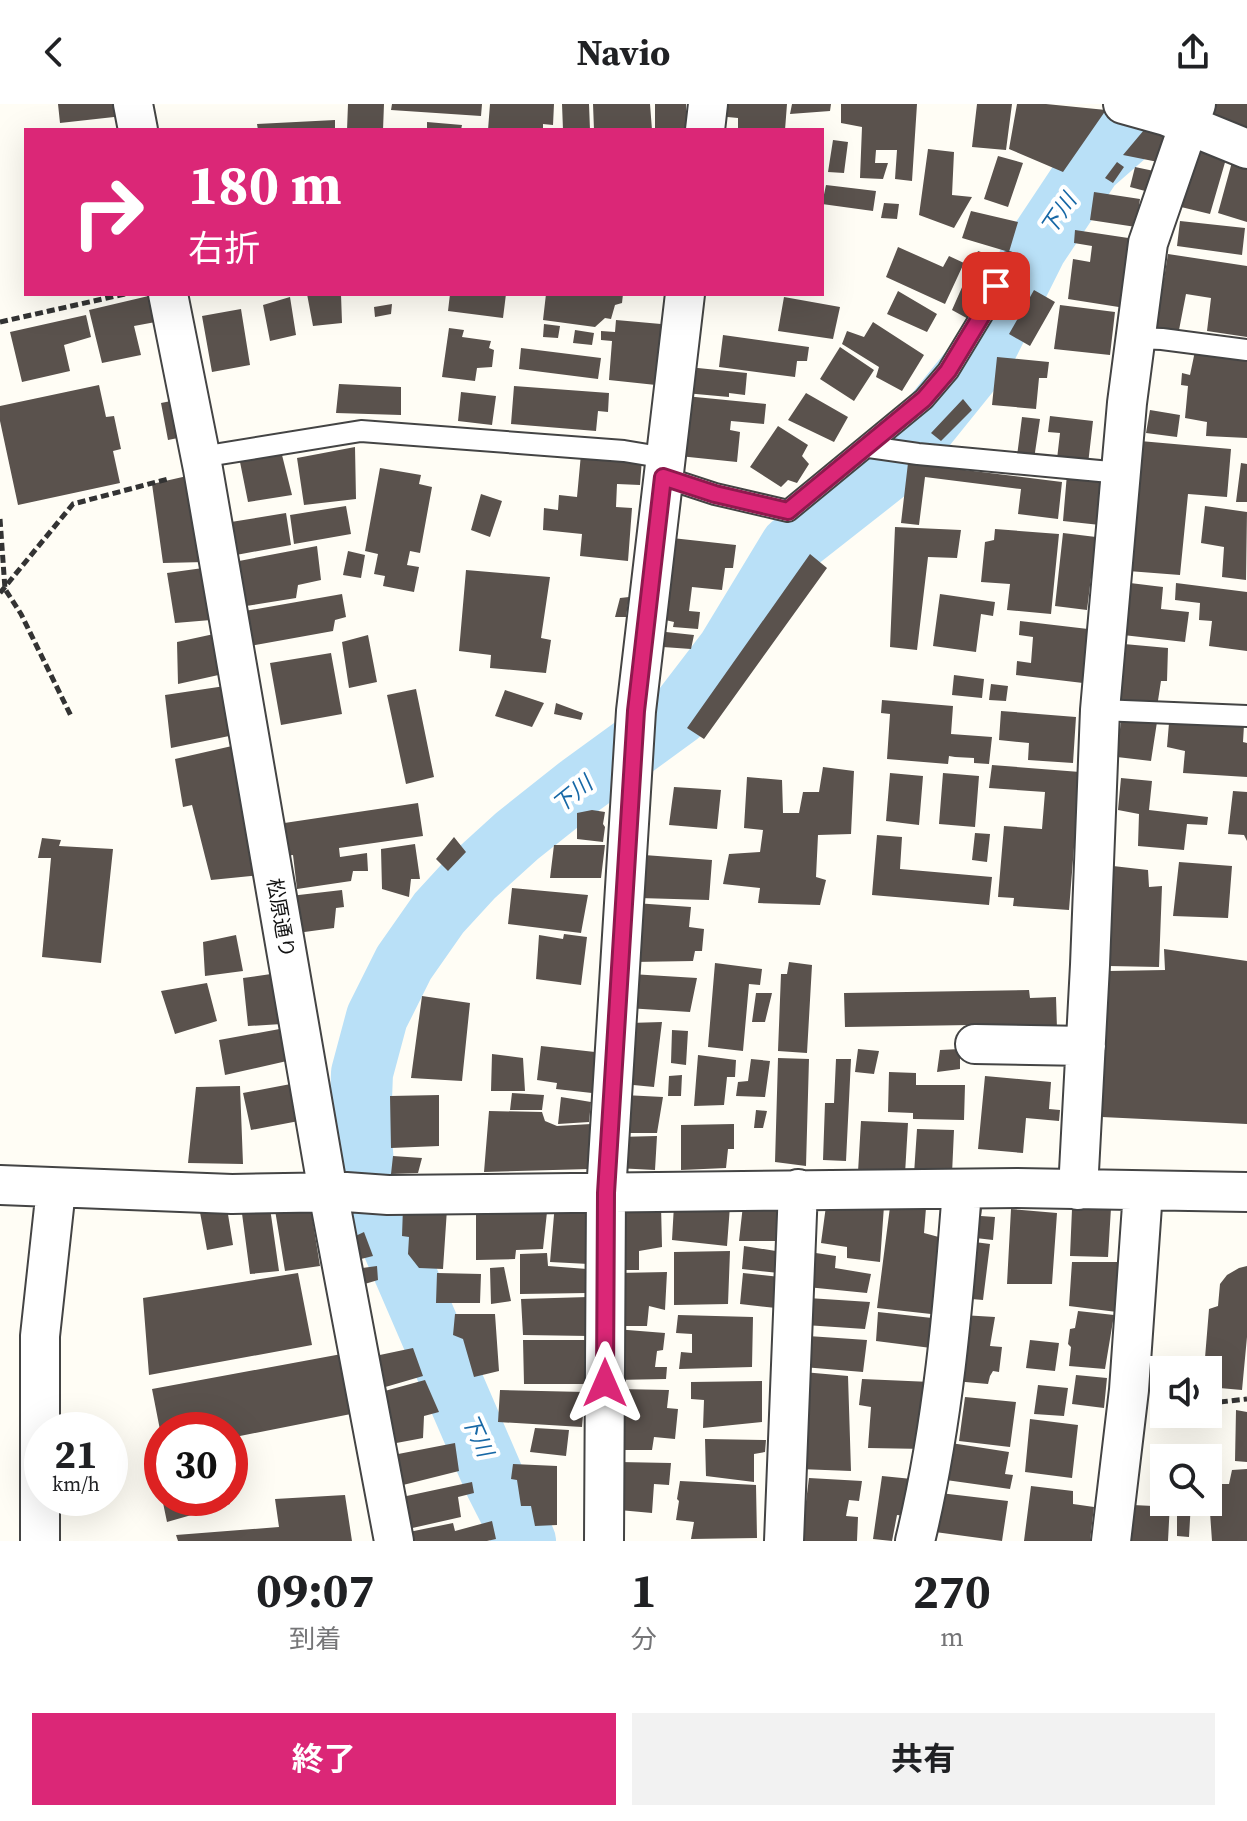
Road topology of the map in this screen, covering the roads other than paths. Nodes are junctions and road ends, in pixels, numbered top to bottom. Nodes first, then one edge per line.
1 (133, 104) edge
2 (708, 104) edge
3 (1123, 104) edge
4 (1184, 116) edge
5 (138, 128) edge
6 (705, 128) edge
7 (1247, 149) edge
8 (1008, 263) dead end
9 (168, 296) edge
10 (685, 296) edge
11 (1135, 338) junction
12 (1247, 350) edge
13 (874, 448) junction
14 (202, 463) junction
15 (664, 468) junction
16 (1121, 473) junction
17 (1100, 710) junction
18 (1247, 716) edge
19 (975, 1044) dead end
20 (1086, 1046) junction
21 (0, 1185) edge
22 (56, 1189) junction
23 (798, 1189) junction
24 (962, 1190) junction
25 (1078, 1190) junction
26 (1143, 1191) junction
27 (337, 1192) junction
28 (1247, 1192) edge
29 (606, 1193) junction
30 (40, 1541) edge
31 (394, 1541) edge
32 (604, 1541) edge
33 (784, 1541) edge
34 (915, 1541) edge
35 (1111, 1541) edge

1 - 5 street
2 - 6 street
3 - 4 street
4 - 7 street
4 - 11 street
8 - 13 lane
9 - 14 street, 松原通り
10 - 15 street
11 - 12 lane
11 - 16 street
13 - 15 lane
13 - 16 lane
14 - 15 lane
14 - 27 street, 松原通り
15 - 29 street
16 - 17 street
17 - 18 lane
17 - 20 street
19 - 20 street
20 - 25 street
21 - 22 street
22 - 27 street
22 - 30 street
23 - 24 street
23 - 29 street
23 - 33 street
24 - 25 street
24 - 34 street
25 - 26 street
26 - 28 street
26 - 35 street
27 - 29 street
27 - 31 street, 松原通り
29 - 32 street

